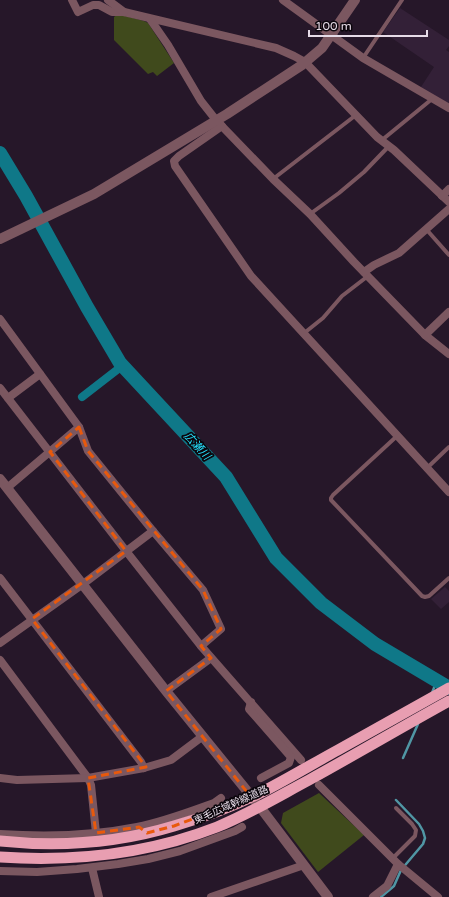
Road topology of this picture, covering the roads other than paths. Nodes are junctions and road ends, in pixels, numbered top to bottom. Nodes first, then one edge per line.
1 (72, 0) edge
2 (108, 0) edge
3 (283, 0) edge
4 (355, 0) edge
5 (402, 0) edge
6 (124, 12) junction
7 (150, 19) junction
8 (331, 35) junction
9 (363, 58) junction
10 (305, 62) junction
11 (432, 98) junction
12 (449, 108) edge
13 (356, 115) junction
14 (219, 123) junction
15 (382, 140) junction
16 (389, 146) junction
17 (273, 179) junction
18 (449, 189) edge
19 (442, 196) junction
20 (449, 202) edge
21 (449, 209) edge
22 (310, 214) junction
23 (426, 229) junction
24 (0, 239) edge
25 (449, 255) edge
26 (366, 274) junction
27 (449, 312) edge
28 (0, 319) edge
29 (303, 334) junction
30 (425, 335) junction
31 (449, 354) edge
32 (40, 374) junction
33 (0, 388) edge
34 (8, 398) junction
35 (79, 427) junction
36 (397, 436) junction
37 (449, 447) edge
38 (50, 452) junction
39 (427, 468) junction
40 (0, 479) edge
41 (7, 488) junction
42 (449, 492) edge
43 (153, 531) junction
44 (126, 552) junction
45 (0, 578) edge
46 (449, 578) edge
47 (83, 584) junction
48 (32, 619) junction
49 (0, 643) edge
50 (201, 646) junction
51 (211, 658) junction
52 (0, 660) edge
53 (449, 688) edge
54 (166, 691) junction
55 (449, 701) edge
56 (251, 702) junction
57 (203, 736) junction
58 (301, 760) dead end
59 (144, 768) junction
60 (0, 778) edge
61 (88, 778) junction
62 (261, 778) dead end
63 (319, 785) dead end
64 (251, 797) junction
65 (221, 798) dead end
66 (260, 807) junction
67 (396, 808) dead end
68 (218, 826) junction
69 (242, 827) dead end
70 (143, 830) junction
71 (96, 833) junction
72 (0, 834) edge
73 (0, 841) edge
74 (205, 842) junction
75 (0, 856) edge
76 (47, 859) junction
77 (304, 865) junction
78 (399, 865) junction
79 (92, 868) junction
80 (66, 870) junction
81 (0, 871) edge
82 (99, 897) edge
83 (211, 897) edge
84 (328, 897) edge
85 (373, 897) edge
86 (438, 897) edge

1 - 6 street
2 - 6 street
3 - 8 street
4 - 8 street
5 - 9 lane
6 - 7 street
7 - 10 street
7 - 14 street
8 - 9 street
8 - 10 street
9 - 11 street
10 - 13 street
10 - 14 street
11 - 12 street
11 - 15 lane
13 - 15 street
13 - 17 lane
14 - 17 street
14 - 24 street
14 - 29 street
15 - 16 street
16 - 19 street
16 - 22 lane
17 - 22 street
18 - 19 street
19 - 20 street
21 - 23 street
22 - 26 street
23 - 25 lane
23 - 26 street
26 - 29 lane
26 - 30 street
27 - 30 street
28 - 32 street
29 - 36 street
30 - 31 street
32 - 34 street
32 - 35 street
33 - 34 street
34 - 38 street
35 - 38 street
35 - 43 street
36 - 39 street
36 - 46 lane
37 - 39 lane
38 - 41 street
38 - 44 street
39 - 42 street
40 - 41 street
41 - 47 street
43 - 44 street
43 - 50 street
44 - 47 street
44 - 50 street
45 - 48 street
47 - 48 street
47 - 54 street
48 - 49 street
48 - 59 street
50 - 51 street
51 - 54 street
51 - 56 street
52 - 61 street
53 - 64 highway, 東毛広域幹線道路
54 - 57 street
55 - 66 highway, 東毛広域幹線道路
56 - 58 street
56 - 62 street
57 - 59 street
57 - 64 street
59 - 61 street
60 - 61 street
61 - 71 street
63 - 78 street
64 - 66 street
64 - 70 highway, 東毛広域幹線道路
65 - 70 street
66 - 68 highway, 東毛広域幹線道路
66 - 77 street
67 - 78 lane
68 - 74 street
68 - 76 highway, 東毛広域幹線道路
69 - 74 street
70 - 71 street
70 - 73 highway, 東毛広域幹線道路
71 - 72 street
74 - 79 street
75 - 76 highway, 東毛広域幹線道路
76 - 80 street
77 - 83 street
77 - 84 street
78 - 85 street
78 - 86 street
79 - 80 street
79 - 82 street
80 - 81 street

